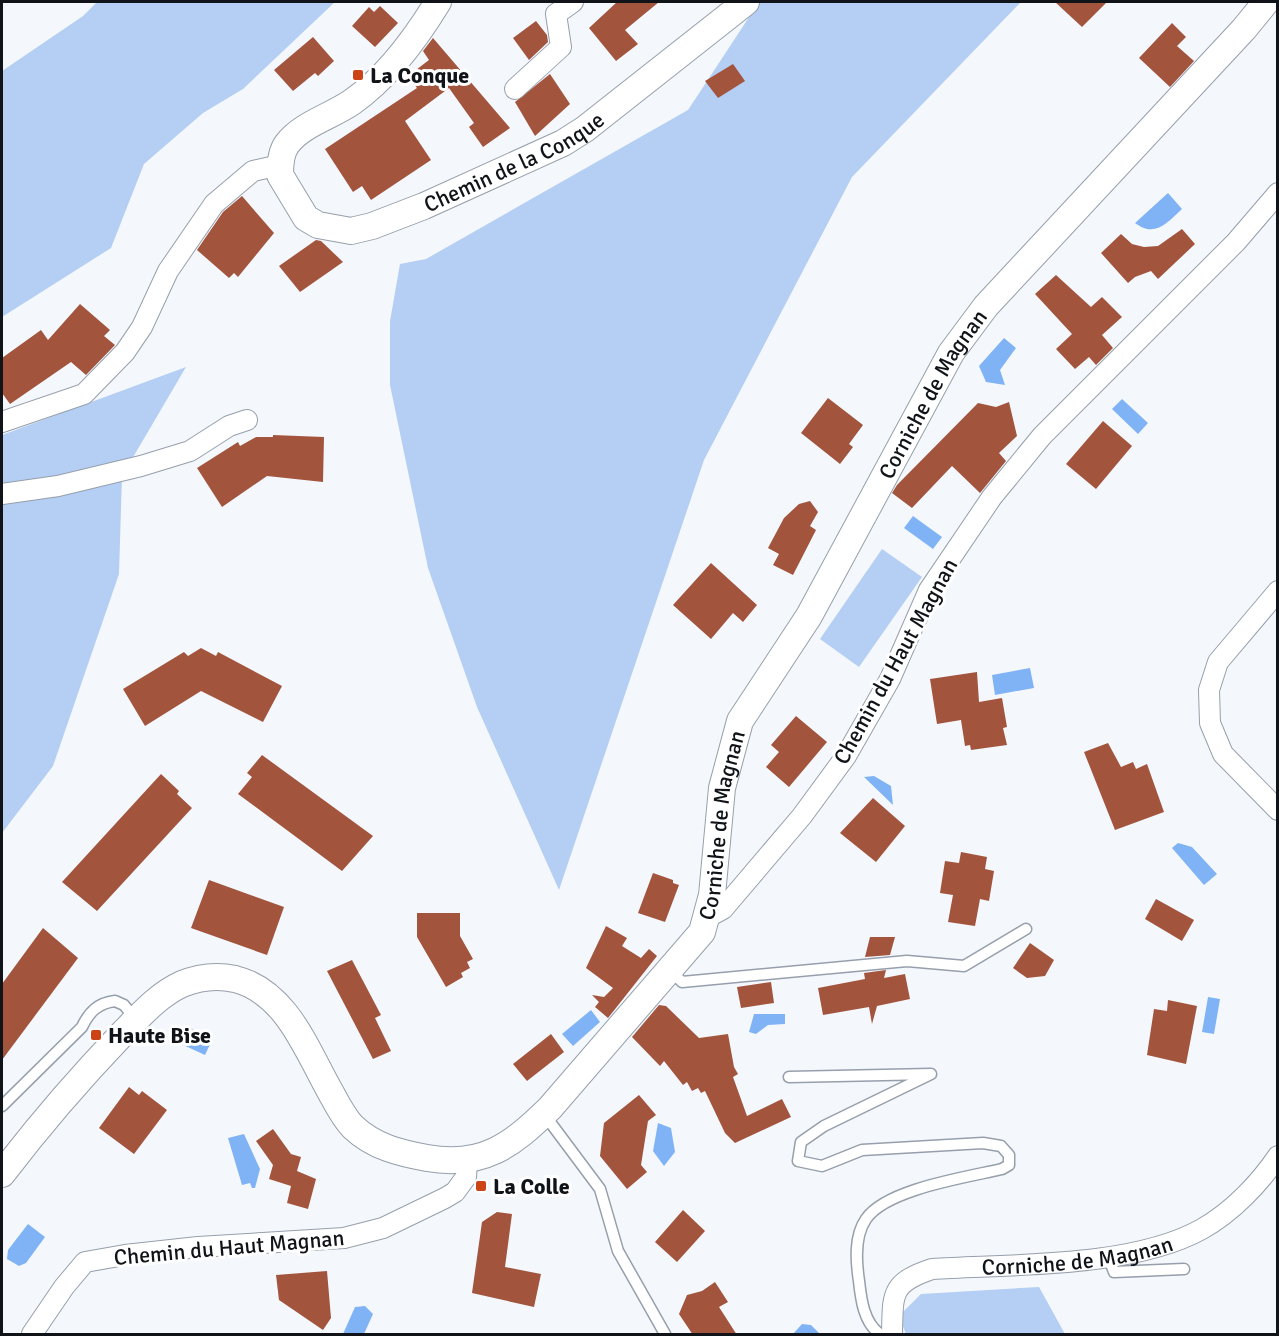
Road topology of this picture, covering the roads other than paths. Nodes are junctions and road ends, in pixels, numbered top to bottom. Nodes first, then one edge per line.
1 (438, 2) edge
2 (573, 2) edge
3 (746, 2) edge
4 (1266, 2) edge
5 (515, 89) dead end
6 (280, 165) junction
7 (1278, 193) edge
8 (247, 420) dead end
9 (2, 422) edge
10 (2, 494) edge
11 (1278, 591) edge
12 (1278, 810) edge
13 (708, 917) junction
14 (1026, 929) dead end
15 (670, 970) junction
16 (136, 1020) junction
17 (789, 1077) dead end
18 (2, 1106) edge
19 (544, 1114) junction
20 (1278, 1156) edge
21 (467, 1161) junction
22 (2, 1174) edge
23 (1108, 1256) junction
24 (1184, 1269) dead end
25 (32, 1335) edge
26 (665, 1335) edge
27 (880, 1335) edge
28 (892, 1335) edge

1 - 6 street
2 - 5 street
3 - 6 street, Chemin de la Conque
4 - 13 street, Corniche de Magnan
6 - 9 street
7 - 13 street, Chemin du Haut Magnan
8 - 10 street
11 - 12 street
13 - 15 street, Corniche de Magnan
14 - 15 lane
15 - 19 street, Corniche de Magnan
16 - 18 lane
16 - 21 street, Corniche de Magnan
16 - 22 street, Corniche de Magnan
17 - 27 lane
19 - 21 street, Corniche de Magnan
19 - 26 lane
20 - 23 street, Corniche de Magnan
21 - 25 street, Chemin du Haut Magnan
23 - 24 lane
23 - 28 street, Corniche de Magnan

